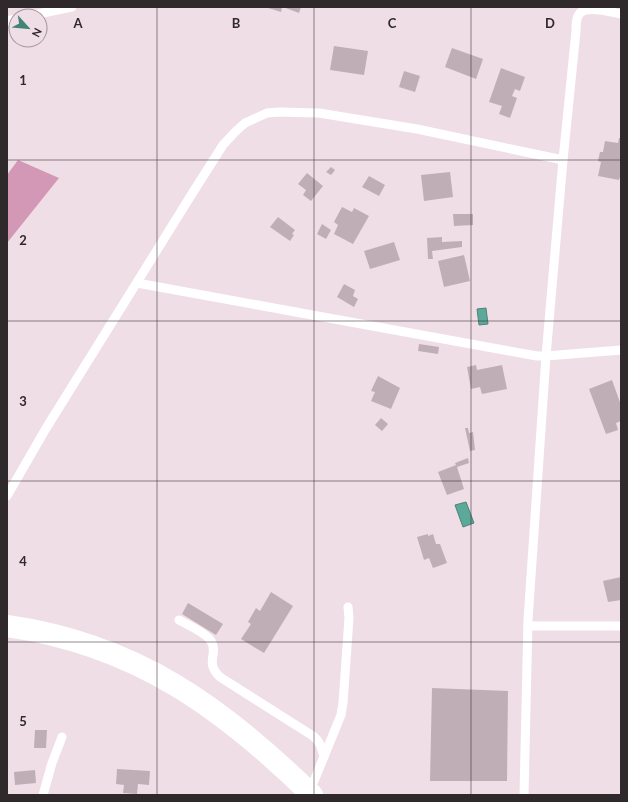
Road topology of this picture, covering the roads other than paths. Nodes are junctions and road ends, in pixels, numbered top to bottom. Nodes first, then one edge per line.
1 (72, 7) edge
2 (48, 12) edge
3 (621, 14) edge
4 (563, 160) junction
5 (137, 283) junction
6 (621, 350) edge
7 (546, 356) junction
8 (7, 496) edge
9 (348, 607) dead end
10 (179, 620) dead end
11 (7, 626) edge
12 (528, 626) junction
13 (621, 626) edge
14 (62, 737) dead end
15 (324, 757) junction
16 (309, 792) edge
17 (43, 795) edge
18 (524, 795) edge

1 - 2 lane
3 - 4 lane
4 - 5 lane
4 - 7 lane
5 - 7 lane
5 - 8 lane
6 - 7 lane
7 - 12 lane
9 - 15 lane
10 - 15 lane
11 - 16 main road
12 - 13 lane
12 - 18 lane
14 - 17 lane
15 - 16 lane

